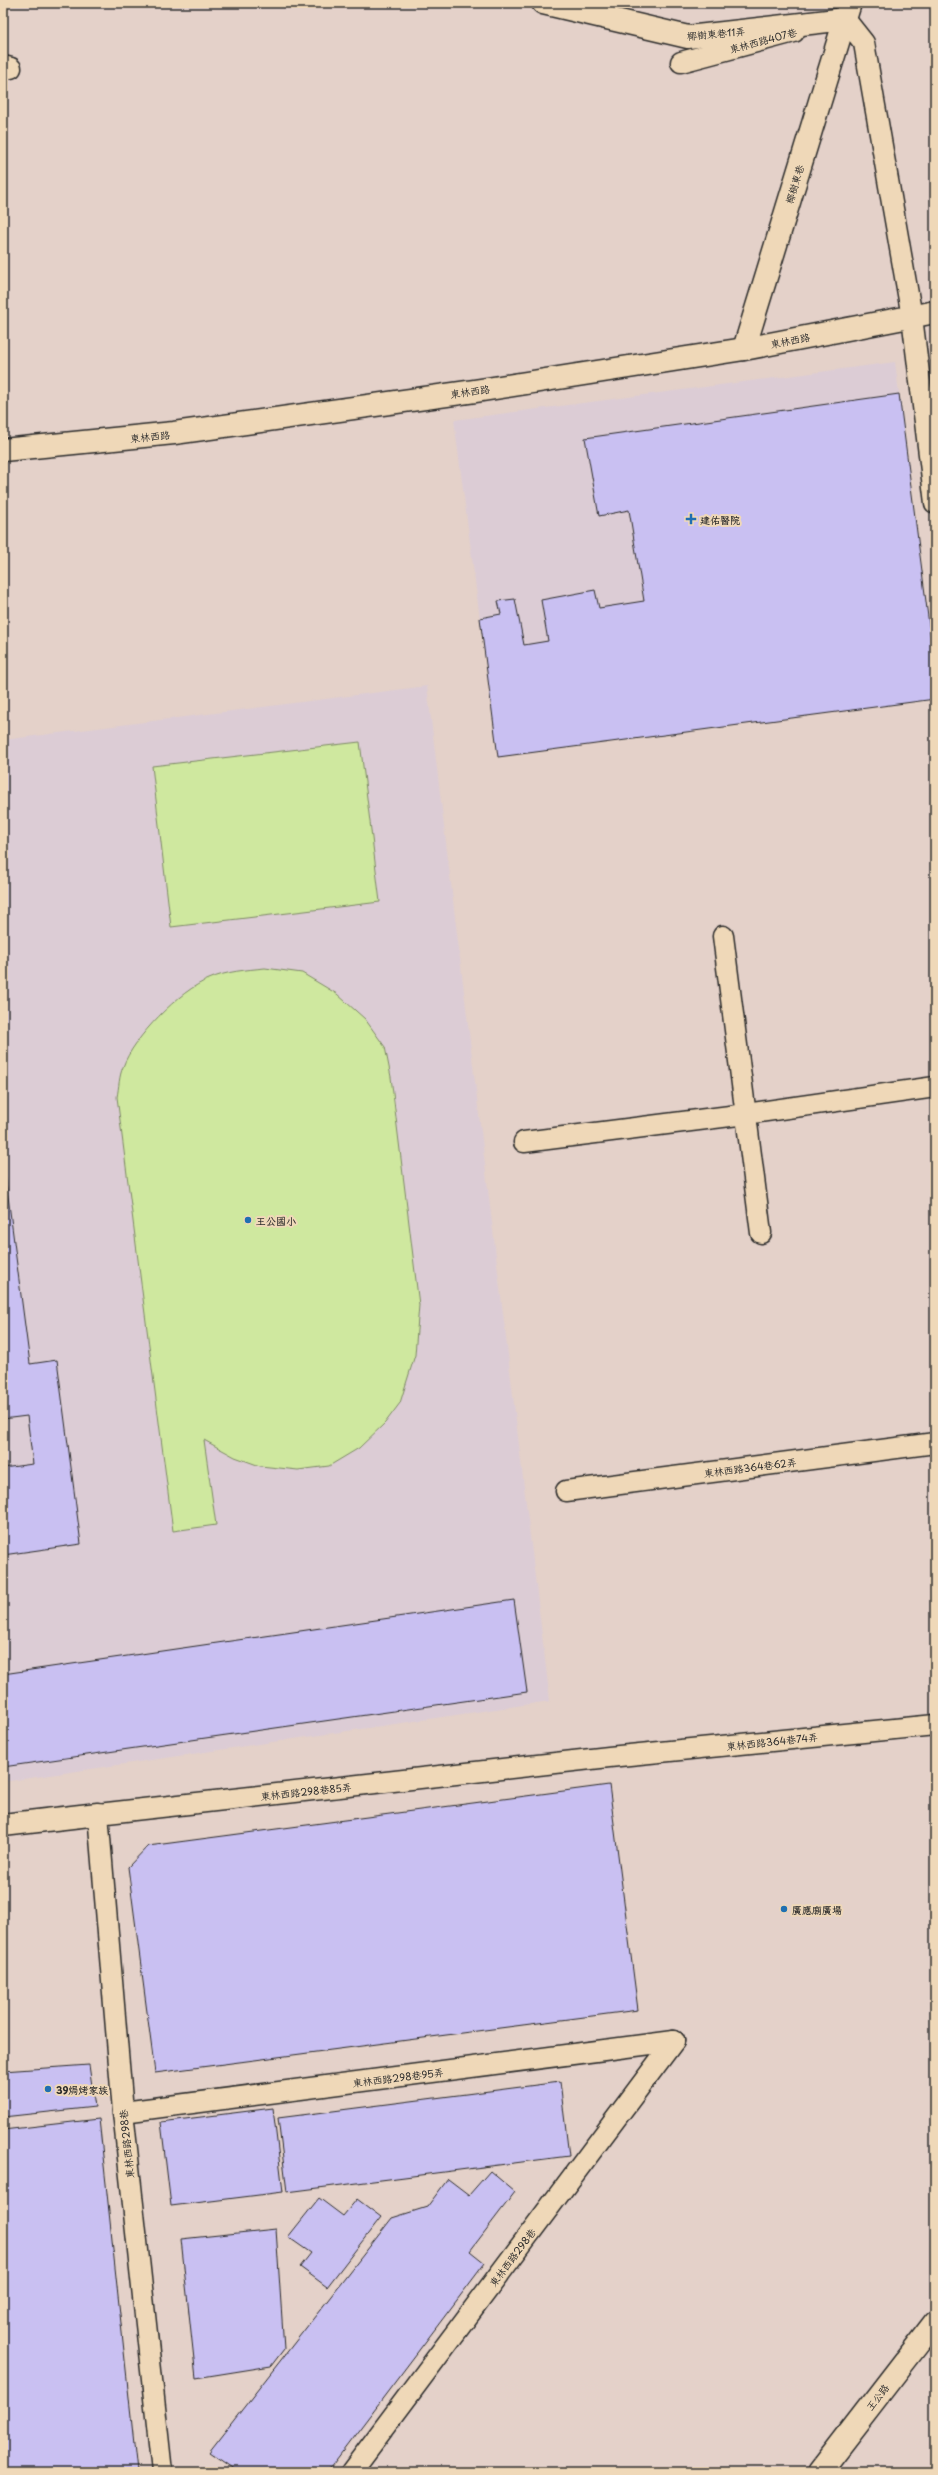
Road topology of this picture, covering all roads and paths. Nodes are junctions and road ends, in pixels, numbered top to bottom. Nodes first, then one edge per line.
1 (543, 3) edge
2 (847, 11) edge
3 (681, 62) dead end
4 (935, 312) edge
5 (912, 317) junction
6 (744, 349) junction
7 (3, 450) edge
8 (935, 503) edge
9 (723, 936) dead end
10 (935, 1087) edge
11 (746, 1114) junction
12 (524, 1142) dead end
13 (761, 1233) dead end
14 (935, 1443) edge
15 (566, 1491) dead end
16 (935, 1725) edge
17 (609, 1757) joint
18 (98, 1814) junction
19 (3, 1825) edge
20 (674, 2041) joint
21 (123, 2112) junction
22 (935, 2322) edge
23 (166, 2469) edge
24 (351, 2472) edge
25 (818, 2472) edge

1 - 2 street, 椰樹東巷11弄
2 - 3 lane, 東林西路407巷
2 - 5 lane
2 - 6 street, 椰樹東巷
4 - 5 street, 東林西路
5 - 6 street, 東林西路
5 - 8 lane
6 - 7 street, 東林西路
9 - 11 lane
10 - 11 lane
11 - 12 lane
11 - 13 lane
14 - 15 lane, 東林西路364巷62弄
16 - 17 lane, 東林西路364巷74弄
17 - 18 lane, 東林西路298巷85弄
18 - 19 street, 東林西路298巷85弄
18 - 21 lane, 東林西路298巷
20 - 21 lane, 東林西路298巷95弄
20 - 24 lane, 東林西路298巷
21 - 23 lane, 東林西路298巷
22 - 25 street, 王公路

